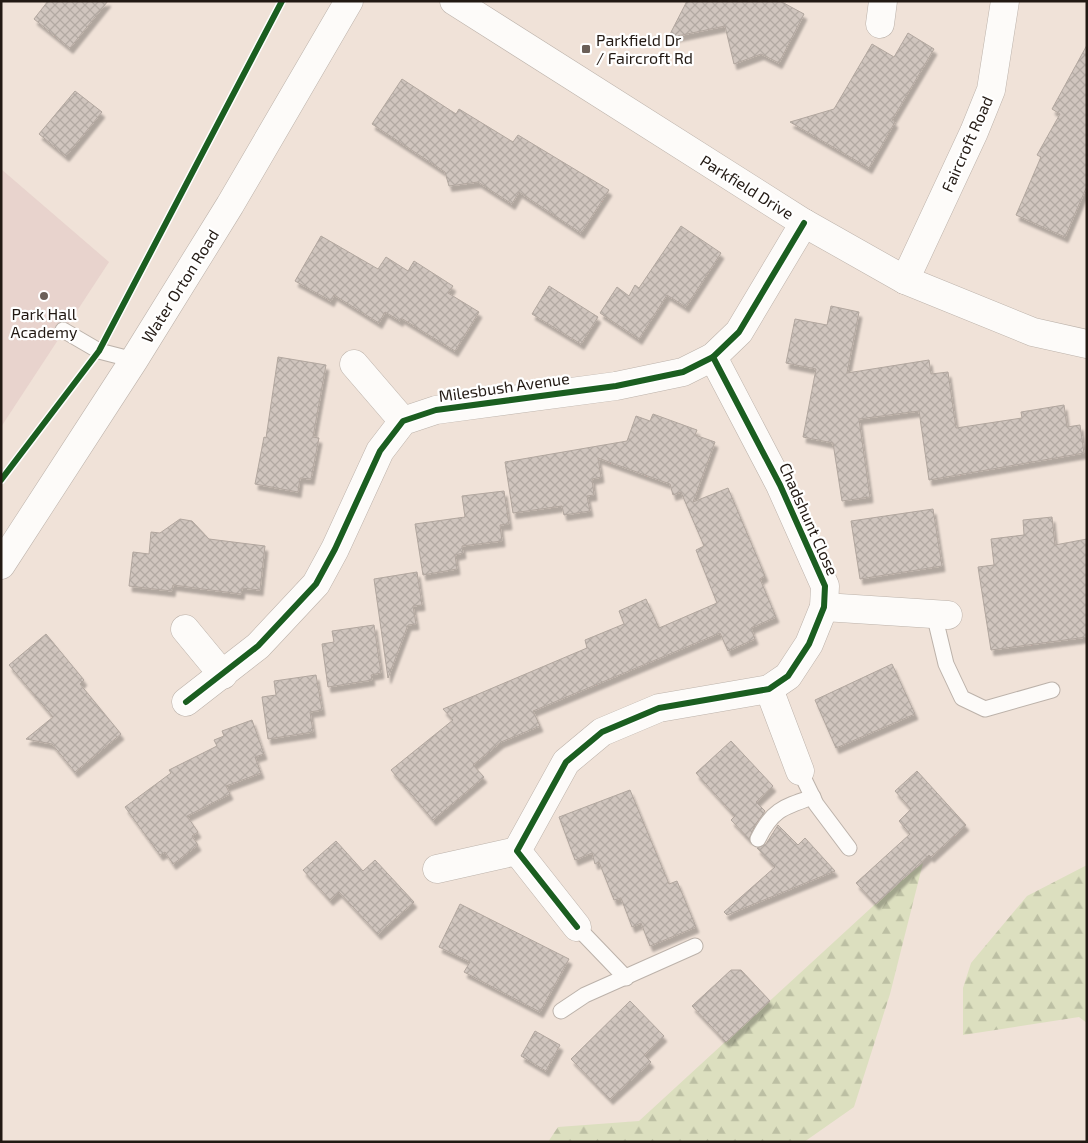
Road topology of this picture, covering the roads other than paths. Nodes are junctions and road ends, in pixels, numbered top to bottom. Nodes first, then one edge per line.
1 (349, 1) edge
2 (454, 1) edge
3 (1005, 1) edge
4 (804, 222) junction
5 (905, 280) junction
6 (63, 330) dead end
7 (1087, 344) edge
8 (712, 357) junction
9 (134, 360) junction
10 (354, 364) dead end
11 (403, 421) junction
12 (1, 565) edge
13 (824, 607) junction
14 (941, 615) joint
15 (185, 629) dead end
16 (223, 675) junction
17 (769, 689) junction
18 (1052, 690) dead end
19 (186, 702) dead end
20 (800, 771) joint
21 (813, 797) junction
22 (758, 840) dead end
23 (849, 848) dead end
24 (517, 851) junction
25 (437, 869) dead end
26 (577, 927) joint
27 (695, 946) dead end
28 (626, 978) junction
29 (561, 1011) dead end

1 - 9 street, Water Orton Road
2 - 4 street, Parkfield Drive
3 - 5 street, Faircroft Road
4 - 5 street, Parkfield Drive
4 - 8 street, Milesbush Avenue
5 - 7 street, Parkfield Drive
6 - 9 lane
8 - 11 street, Milesbush Avenue
8 - 13 street, Chadshunt Close
9 - 12 street, Water Orton Road
10 - 11 street
11 - 16 street
13 - 14 street
13 - 17 street, Chadshunt Close
14 - 18 lane
15 - 16 street
16 - 19 street
17 - 20 street
17 - 24 street, Chadshunt Close
20 - 21 lane
21 - 22 lane
21 - 23 lane
24 - 25 street
24 - 26 street
26 - 28 lane
27 - 28 lane
28 - 29 lane

